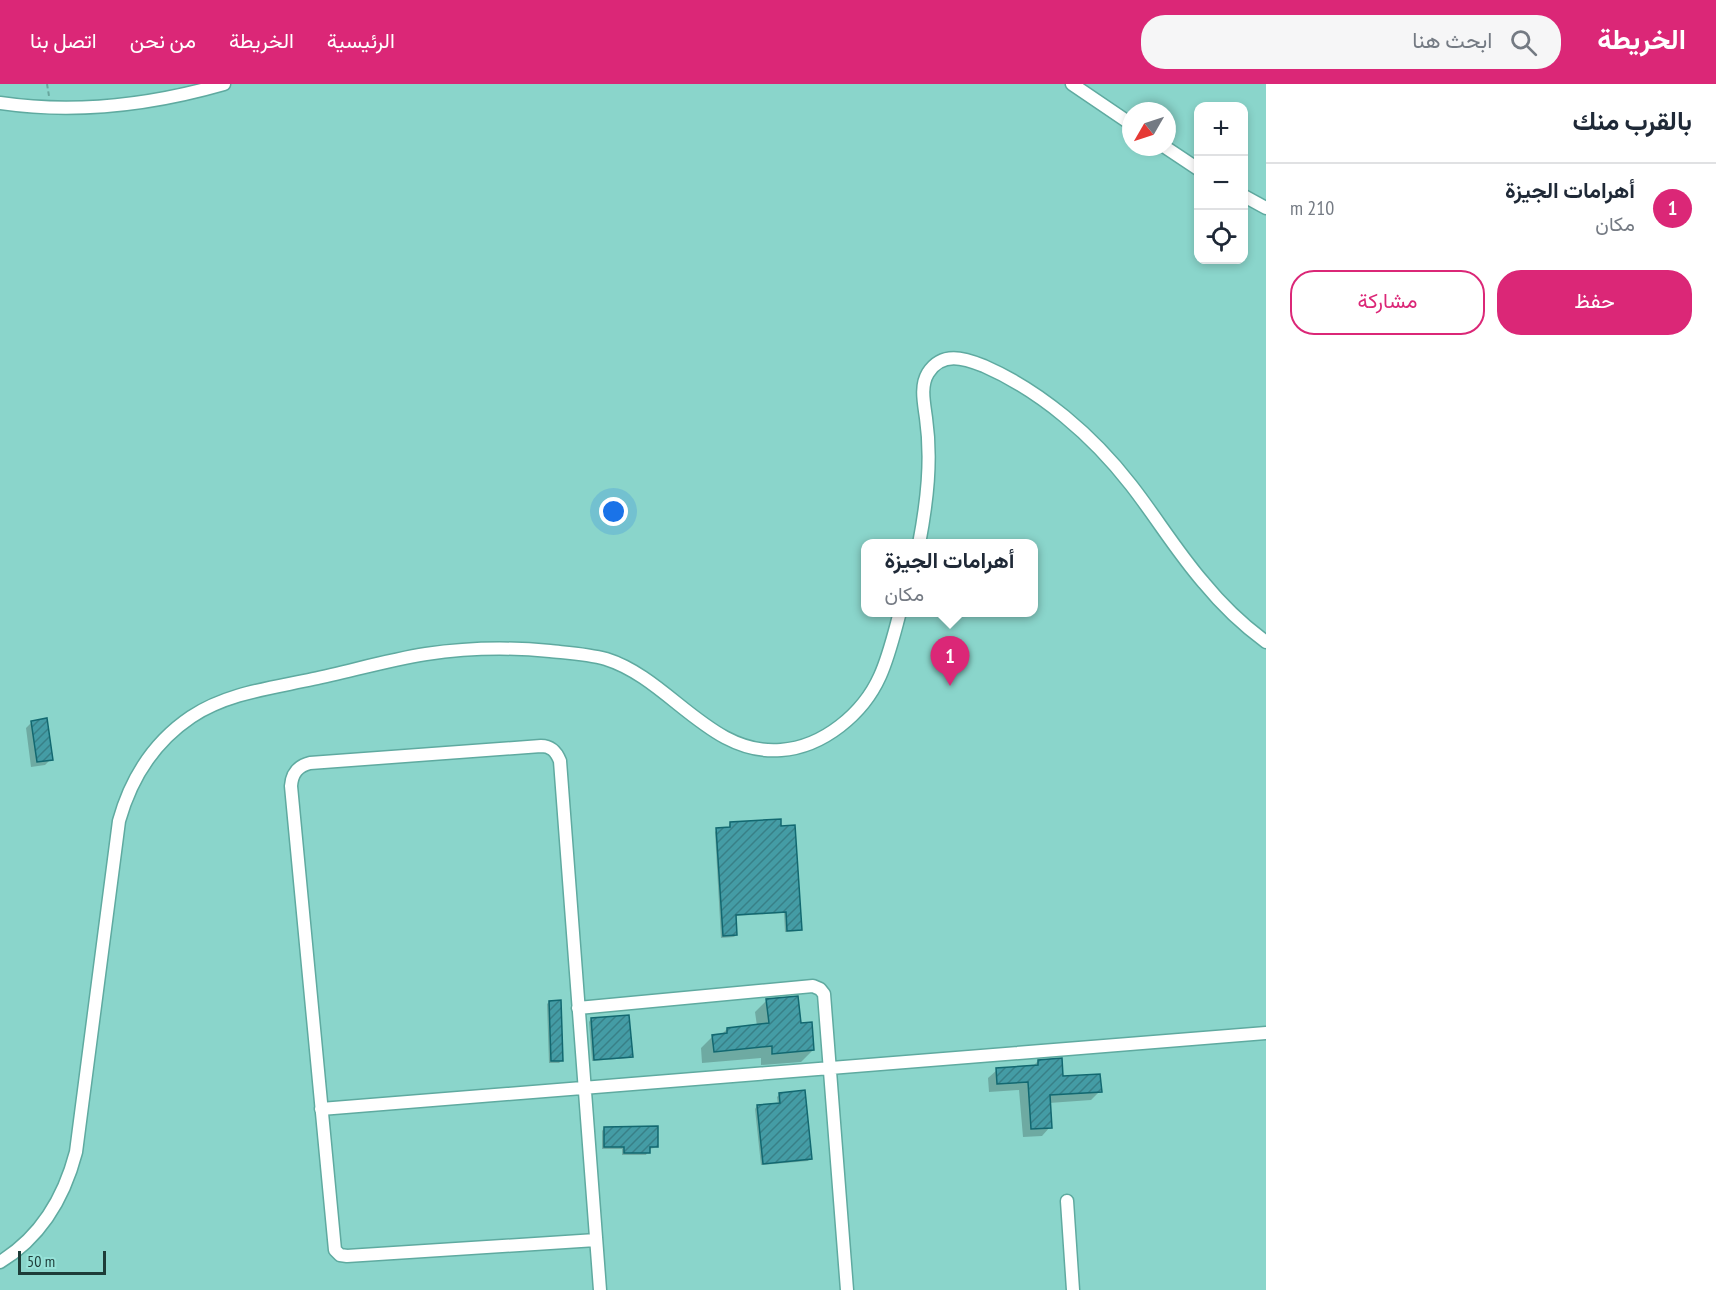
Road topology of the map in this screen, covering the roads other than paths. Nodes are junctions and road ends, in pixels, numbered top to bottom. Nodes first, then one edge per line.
1 (224, 84) edge
2 (1072, 84) edge
3 (0, 103) edge
4 (1122, 118) edge
5 (1176, 154) edge
6 (1194, 166) edge
7 (1248, 198) edge
8 (1266, 208) edge
9 (920, 539) edge
10 (899, 617) edge
11 (1266, 642) edge
12 (578, 1008) junction
13 (1266, 1033) edge
14 (830, 1068) junction
15 (584, 1088) junction
16 (321, 1109) junction
17 (1067, 1201) dead end
18 (596, 1240) junction
19 (0, 1262) edge
20 (600, 1290) edge
21 (847, 1290) edge
22 (1073, 1290) edge

1 - 3 lane
2 - 4 lane
5 - 6 lane
7 - 8 lane
9 - 11 lane
10 - 19 lane
12 - 14 lane
12 - 15 lane
12 - 16 lane
13 - 14 lane
14 - 15 lane
14 - 21 lane
15 - 16 lane
15 - 18 lane
16 - 18 lane
17 - 22 lane
18 - 20 lane

